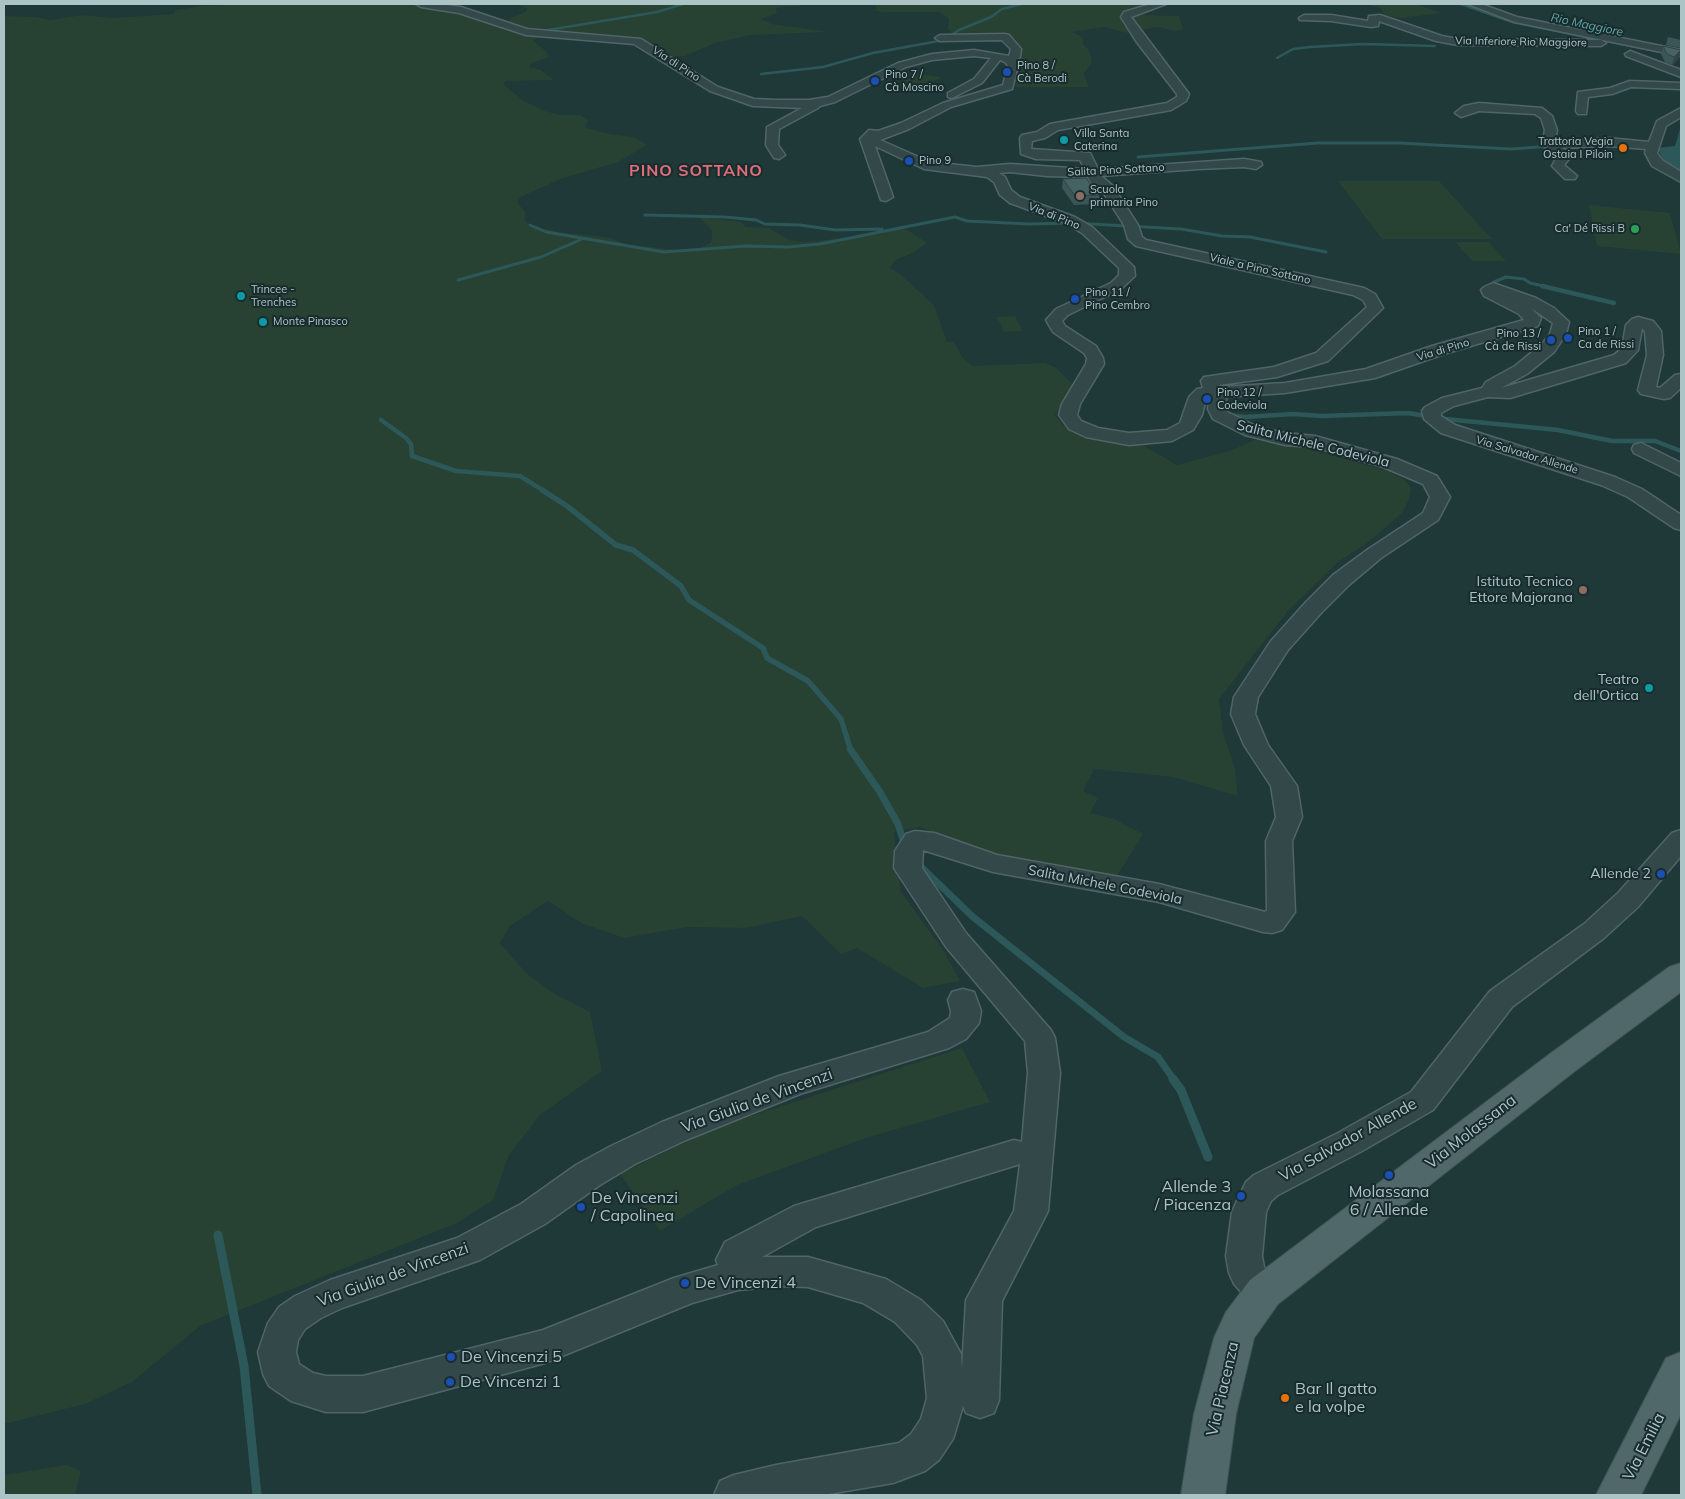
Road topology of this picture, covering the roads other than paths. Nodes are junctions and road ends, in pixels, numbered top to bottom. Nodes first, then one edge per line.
1 (422, 4) edge
2 (1161, 4) edge
3 (1473, 4) edge
4 (1304, 18) dead end
5 (1548, 34) dead end
6 (940, 38) dead end
7 (996, 43) dead end
8 (1601, 43) junction
9 (1681, 53) edge
10 (1003, 60) junction
11 (1681, 74) edge
12 (1590, 83) dead end
13 (1681, 86) edge
14 (967, 89) junction
15 (998, 91) junction
16 (1603, 92) junction
17 (825, 102) junction
18 (1092, 111) dead end
19 (1582, 111) dead end
20 (905, 112) dead end
21 (1681, 112) edge
22 (1461, 114) dead end
23 (1048, 131) junction
24 (886, 132) junction
25 (1571, 146) junction
26 (1652, 146) junction
27 (779, 155) dead end
28 (1256, 165) dead end
29 (977, 170) junction
30 (1093, 173) junction
31 (1570, 176) dead end
32 (1681, 178) edge
33 (886, 197) dead end
34 (1681, 378) edge
35 (1215, 392) junction
36 (1488, 392) junction
37 (1641, 449) dead end
38 (1681, 470) edge
39 (1681, 524) edge
40 (1681, 839) edge
41 (1681, 975) edge
42 (963, 1000) dead end
43 (1014, 1153) dead end
44 (738, 1275) junction
45 (1264, 1292) junction
46 (1681, 1371) edge
47 (980, 1400) dead end
48 (734, 1495) edge
49 (1203, 1495) edge
50 (1618, 1495) edge

1 - 17 street, Via di Pino
2 - 23 street, Viale a Pino Sottano
3 - 9 street
4 - 8 street, Via Inferiore Rio Maggiore
5 - 8 street, Via Inferiore Rio Maggiore
6 - 10 street
7 - 10 street
8 - 11 street, Via Inferiore Rio Maggiore
10 - 14 street
10 - 15 street
10 - 17 street, Via di Pino
12 - 16 street
13 - 16 street
14 - 15 street
14 - 20 street
15 - 24 street
16 - 19 street
17 - 27 street
18 - 23 street, Viale a Pino Sottano
21 - 26 street
22 - 25 street
23 - 30 street, Viale a Pino Sottano
24 - 29 street, Via di Pino
24 - 33 street
25 - 26 street
25 - 31 street
26 - 32 street
28 - 30 street, Salita Pino Sottano
29 - 30 street, Salita Pino Sottano
29 - 35 street, Via di Pino
30 - 35 street, Viale a Pino Sottano
34 - 36 street
35 - 36 street, Via di Pino
35 - 47 street, Salita Michele Codeviola
36 - 39 street, Via Salvador Allende
37 - 38 street
40 - 45 street, Via Salvador Allende
41 - 45 main road, Via Molassana
42 - 44 street, Via Giulia de Vincenzi
43 - 44 street
44 - 48 street, Via Giulia de Vincenzi
45 - 49 main road, Via Piacenza
46 - 50 main road, Via Emilia

